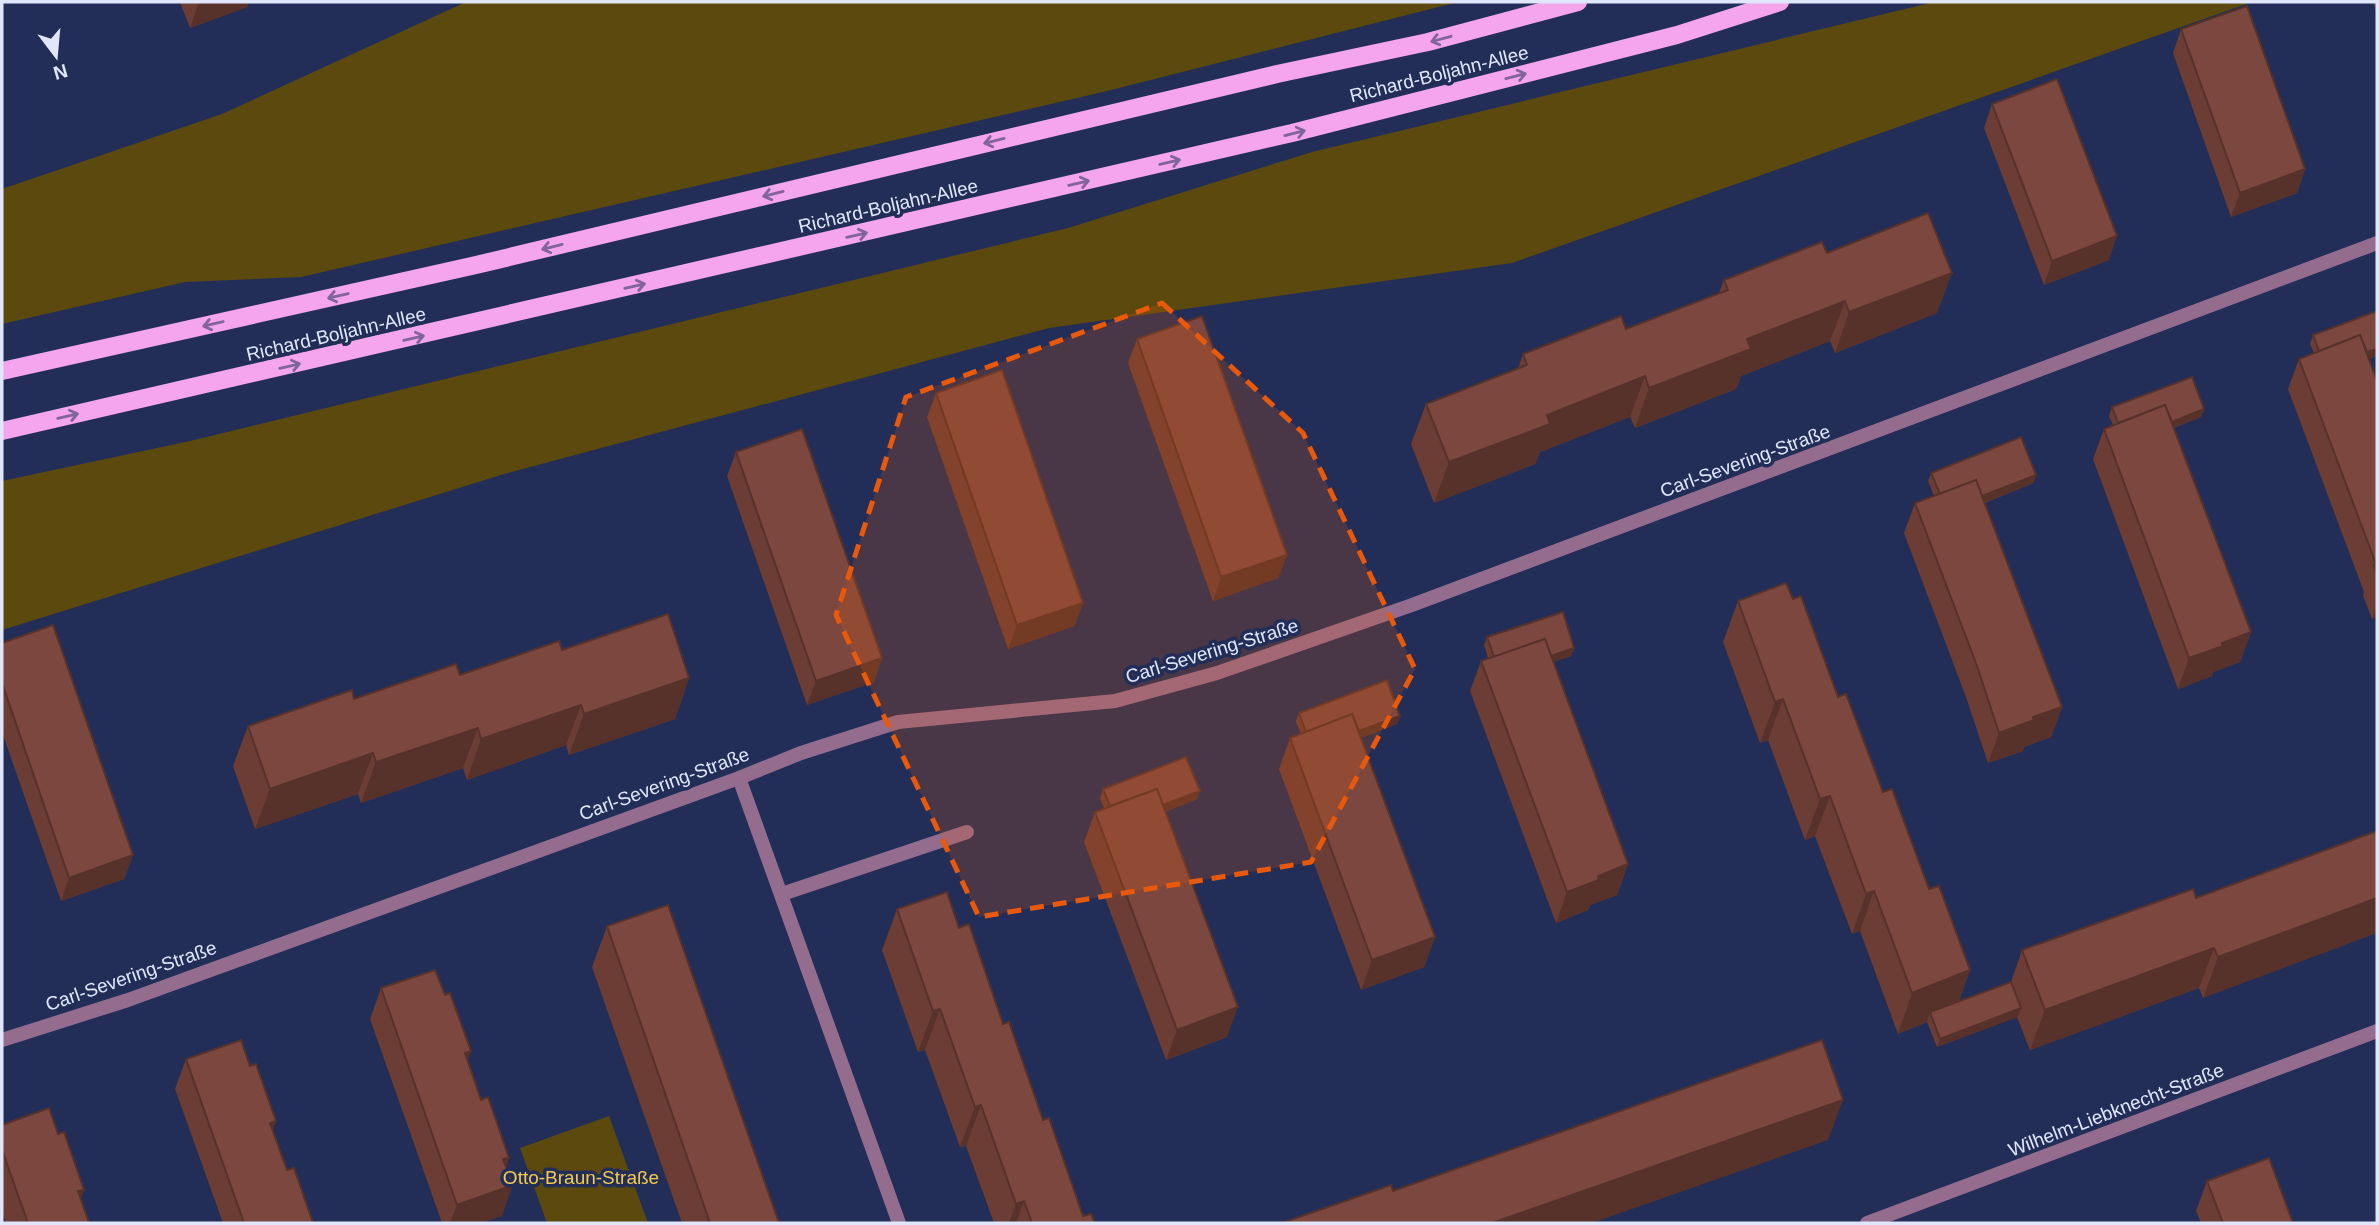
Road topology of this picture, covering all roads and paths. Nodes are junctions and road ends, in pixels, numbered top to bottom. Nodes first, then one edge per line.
1 (1578, 2) edge
2 (1780, 2) edge
3 (2377, 243) edge
4 (2, 371) edge
5 (2, 431) edge
6 (739, 778) junction
7 (967, 832) dead end
8 (782, 894) junction
9 (2377, 1031) edge
10 (2, 1040) edge
11 (899, 1223) edge
12 (1867, 1223) edge

1 -> 4 main road, Richard-Boljahn-Allee
5 -> 2 main road, Richard-Boljahn-Allee
3 - 6 street, Carl-Severing-Straße
6 - 8 street
6 - 10 street, Carl-Severing-Straße
7 - 8 street
8 - 11 street
9 - 12 street, Wilhelm-Liebknecht-Straße

